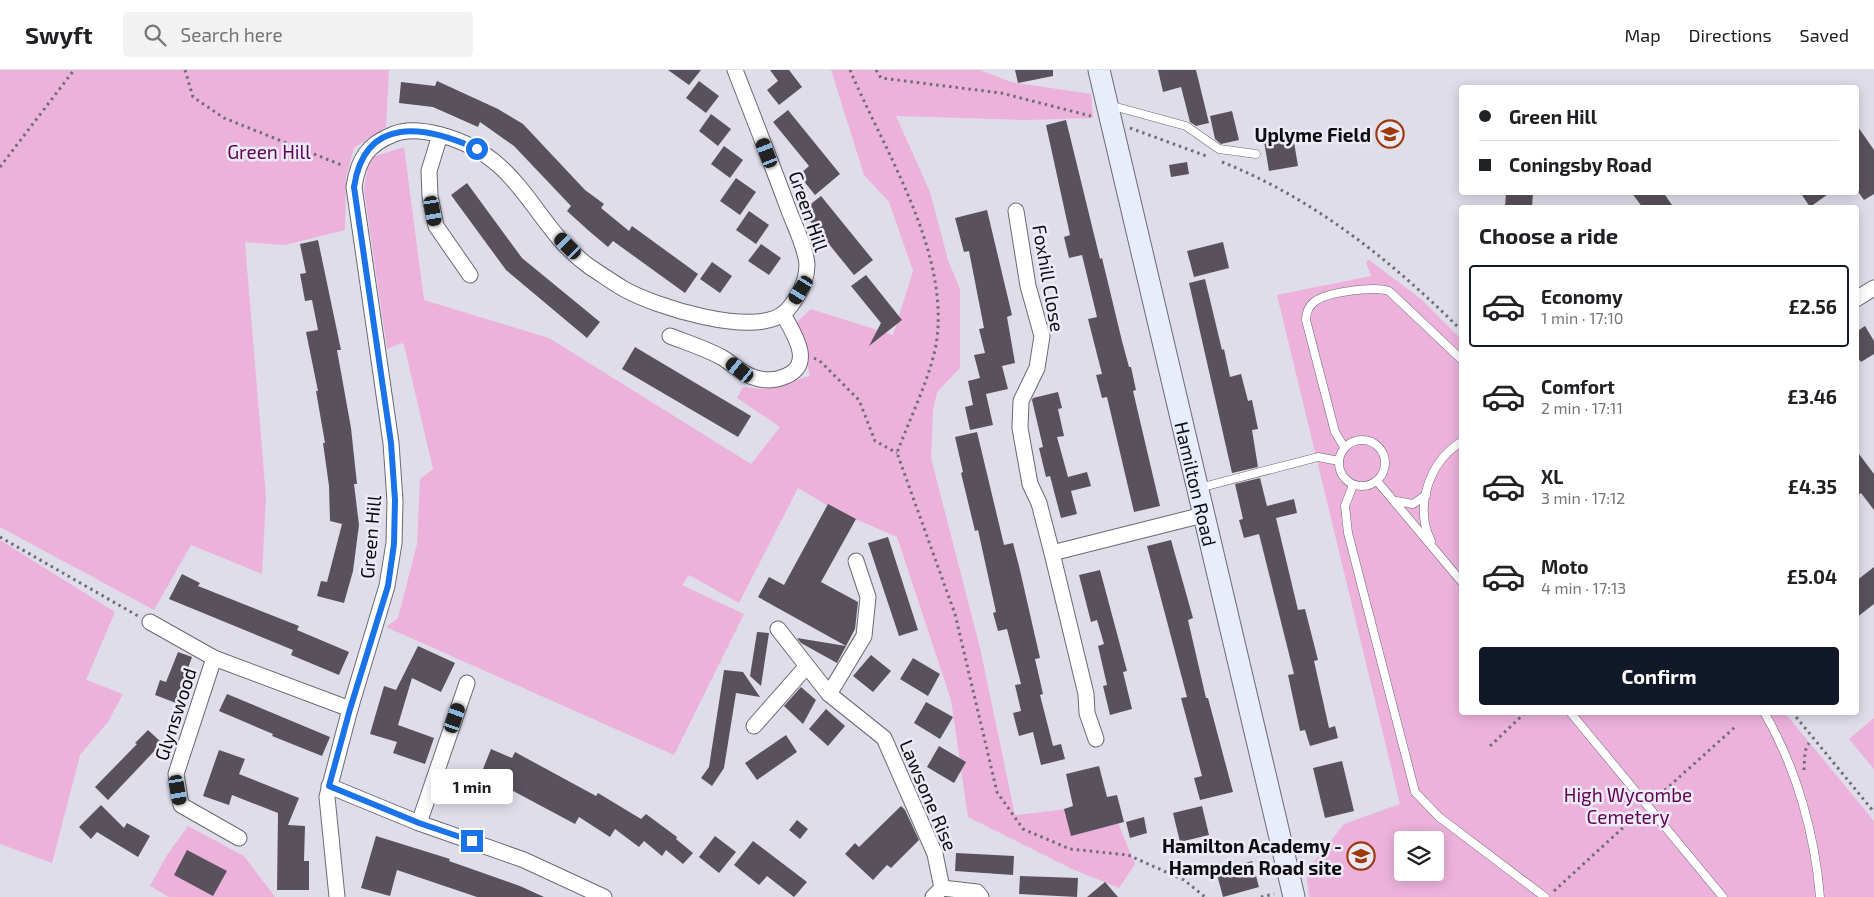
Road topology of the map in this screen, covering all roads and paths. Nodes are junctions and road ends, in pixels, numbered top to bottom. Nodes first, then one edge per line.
1 (74, 70) edge
2 (185, 70) edge
3 (735, 70) edge
4 (850, 70) edge
5 (876, 70) edge
6 (1099, 70) edge
7 (1109, 112) junction
8 (440, 135) junction
9 (1256, 154) dead end
10 (1212, 158) dead end
11 (1221, 162) dead end
12 (0, 167) edge
13 (356, 171) junction
14 (1016, 211) dead end
15 (470, 275) dead end
16 (1874, 288) edge
17 (1859, 297) edge
18 (783, 314) junction
19 (1459, 328) edge
20 (670, 336) dead end
21 (802, 356) junction
22 (1459, 357) edge
23 (1459, 444) edge
24 (1344, 447) junction
25 (897, 453) junction
26 (1339, 461) junction
27 (1377, 481) junction
28 (1353, 485) junction
29 (1197, 488) junction
30 (1426, 495) junction
31 (1393, 500) junction
32 (1203, 515) junction
33 (0, 537) edge
34 (1437, 552) junction
35 (1052, 554) junction
36 (856, 562) dead end
37 (1459, 580) edge
38 (150, 622) joint
39 (778, 630) dead end
40 (214, 658) junction
41 (806, 667) junction
42 (467, 683) dead end
43 (829, 694) junction
44 (350, 709) junction
45 (1523, 715) edge
46 (1572, 715) edge
47 (1766, 715) edge
48 (1794, 715) edge
49 (754, 726) dead end
50 (1735, 727) dead end
51 (1096, 739) dead end
52 (1809, 743) dead end
53 (1490, 746) dead end
54 (1804, 774) dead end
55 (329, 786) junction
56 (1659, 796) dead end
57 (1874, 812) edge
58 (1636, 815) dead end
59 (419, 823) junction
60 (239, 838) dead end
61 (937, 893) edge
62 (337, 897) edge
63 (604, 897) edge
64 (981, 897) edge
65 (1205, 897) edge
66 (1294, 897) edge
67 (1546, 897) edge
68 (1723, 897) edge
69 (1820, 897) edge

1 - 12 path
2 - 13 path
3 - 18 street, Green Hill
4 - 25 path
5 - 7 path
6 - 7 street, Hamilton Road
7 - 9 lane
7 - 10 path
7 - 29 street, Hamilton Road
8 - 13 street, Green Hill
8 - 15 street
8 - 18 street, Green Hill
11 - 19 path
13 - 44 street, Green Hill
14 - 35 street, Foxhill Close
16 - 17 street
18 - 21 street
20 - 21 street
21 - 25 path
22 - 24 lane
23 - 30 lane
24 - 26 lane
24 - 27 lane
25 - 65 path
26 - 28 lane
26 - 29 lane
27 - 28 lane
27 - 31 lane
28 - 67 lane
29 - 32 street, Hamilton Road
30 - 31 lane
30 - 34 lane
31 - 34 lane
32 - 35 street
32 - 66 street, Hamilton Road
33 - 38 path
34 - 37 lane
35 - 51 street, Foxhill Close
36 - 43 street
38 - 40 street, Glynswood
39 - 41 street, Lawsone Rise
40 - 44 street, Glynswood
40 - 60 street, Glynswood
41 - 43 street, Lawsone Rise
41 - 49 street
42 - 59 street
43 - 61 street, Lawsone Rise
44 - 55 street, Green Hill
45 - 53 path
46 - 68 lane
47 - 69 lane
48 - 57 path
50 - 56 path
52 - 54 path
55 - 59 street
55 - 62 street, Green Hill
58 - 67 path
59 - 63 street
61 - 64 street

